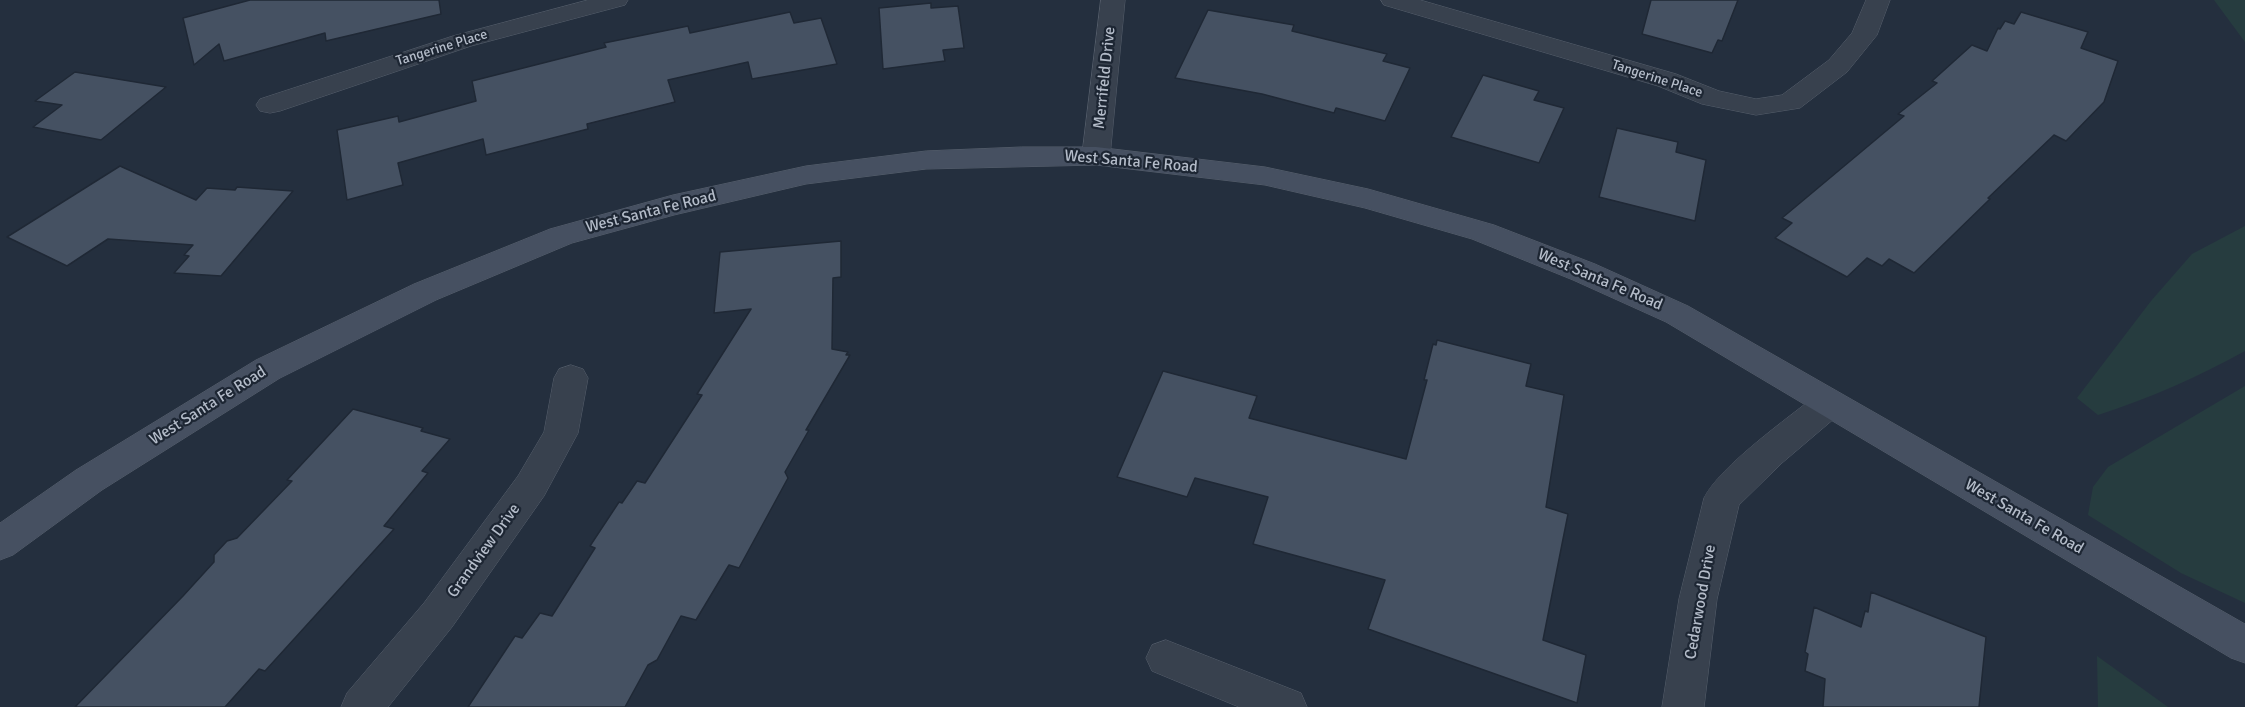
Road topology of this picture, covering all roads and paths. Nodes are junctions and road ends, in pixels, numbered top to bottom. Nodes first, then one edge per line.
1 (616, 0) edge
2 (1113, 0) edge
3 (1393, 0) edge
4 (1878, 0) edge
5 (270, 105) dead end
6 (1096, 156) junction
7 (571, 378) dead end
8 (1830, 403) junction
9 (0, 544) edge
10 (2243, 645) edge
11 (1166, 658) dead end
12 (362, 707) edge
13 (1286, 707) edge
14 (1683, 707) edge

1 - 5 street, Tangerine Place
2 - 6 street, Merrifeld Drive
3 - 4 street, Tangerine Place
6 - 8 street, West Santa Fe Road
6 - 9 street, West Santa Fe Road
7 - 12 street, Grandview Drive
8 - 10 street, West Santa Fe Road
8 - 14 street, Cedarwood Drive
11 - 13 street

